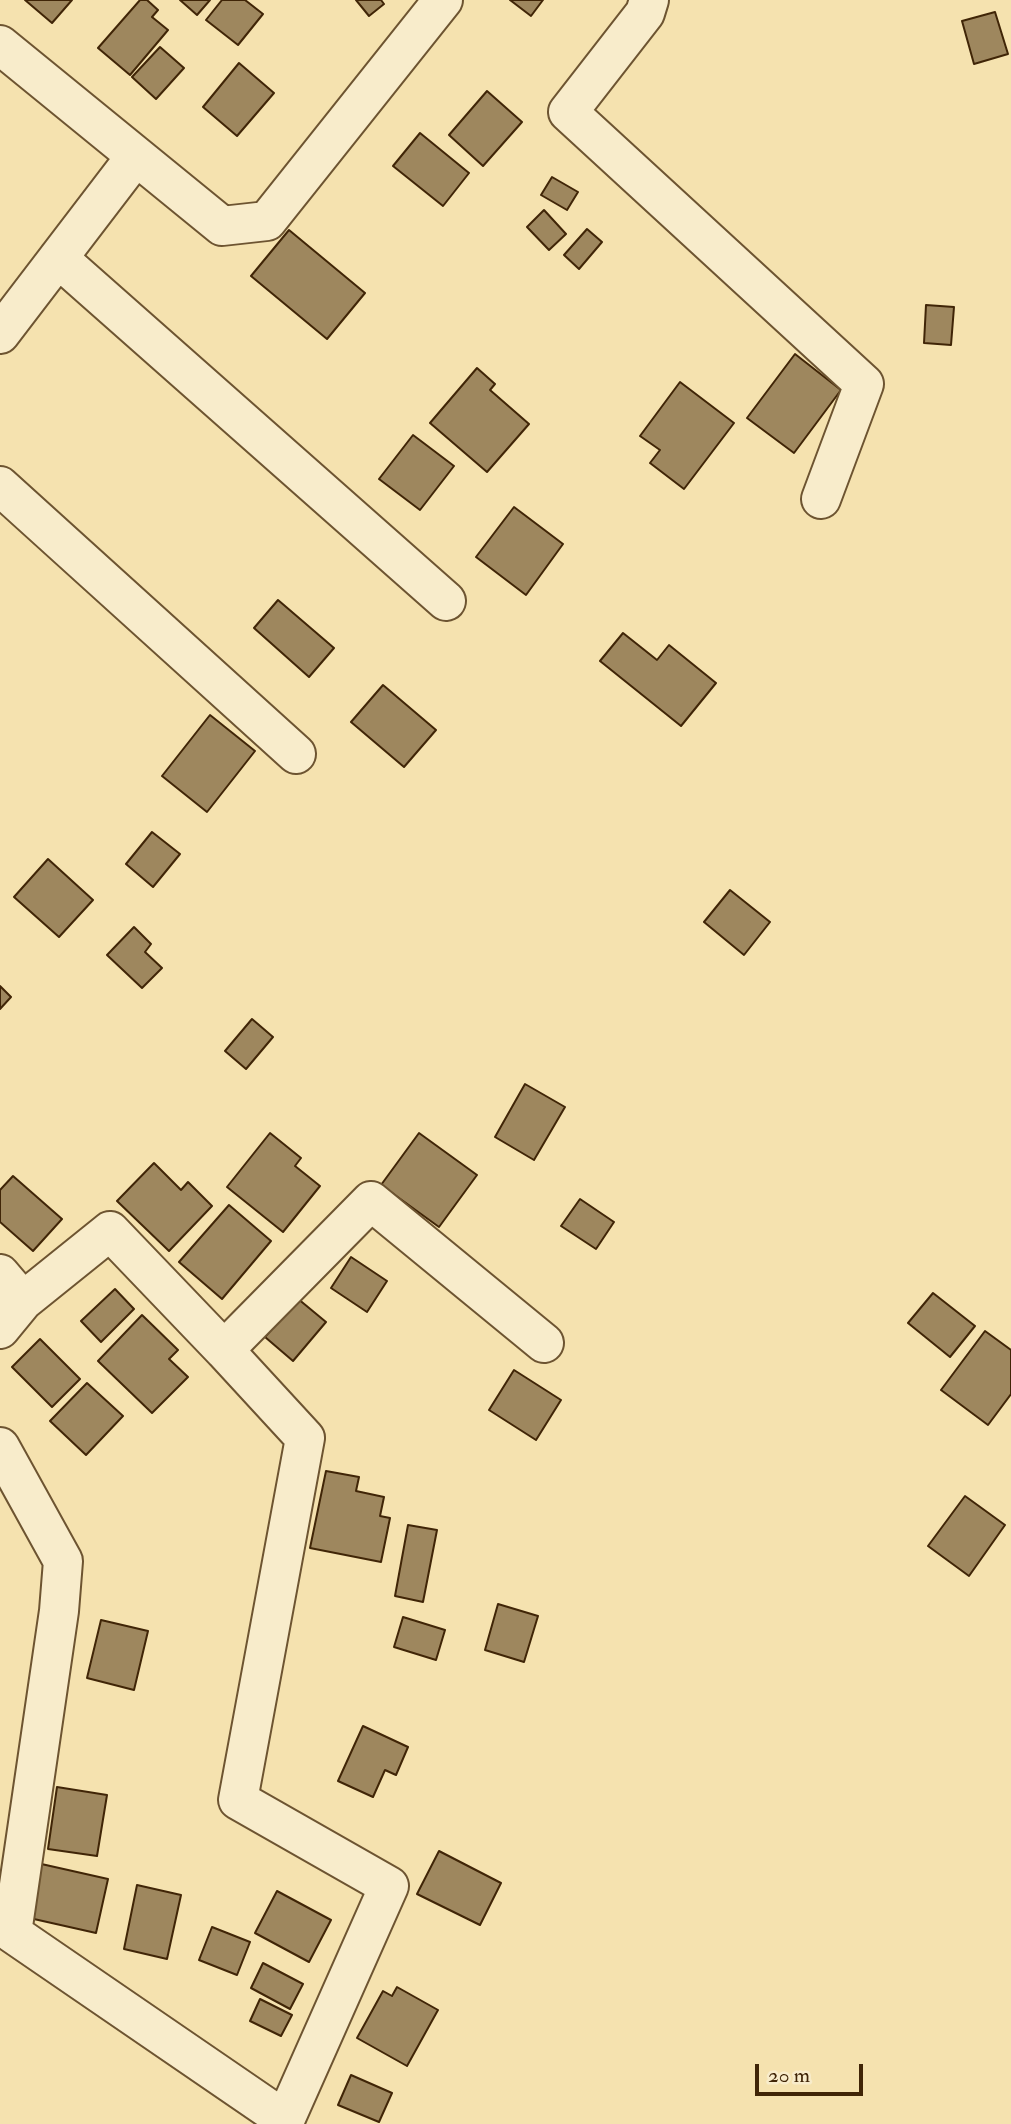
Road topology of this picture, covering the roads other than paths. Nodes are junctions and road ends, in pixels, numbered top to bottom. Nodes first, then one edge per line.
1 (443, 0) edge
2 (649, 0) edge
3 (0, 45) edge
4 (136, 156) junction
5 (58, 258) junction
6 (0, 334) edge
7 (0, 486) edge
8 (821, 499) dead end
9 (446, 601) dead end
10 (296, 754) dead end
11 (8, 1301) edge
12 (544, 1343) dead end
13 (224, 1350) junction
14 (0, 1447) edge
15 (6, 1930) edge

1 - 4 street
2 - 8 street
3 - 4 street
4 - 5 street
5 - 6 street
5 - 9 street
7 - 10 street
11 - 13 street
12 - 13 street
13 - 15 street
14 - 15 street

